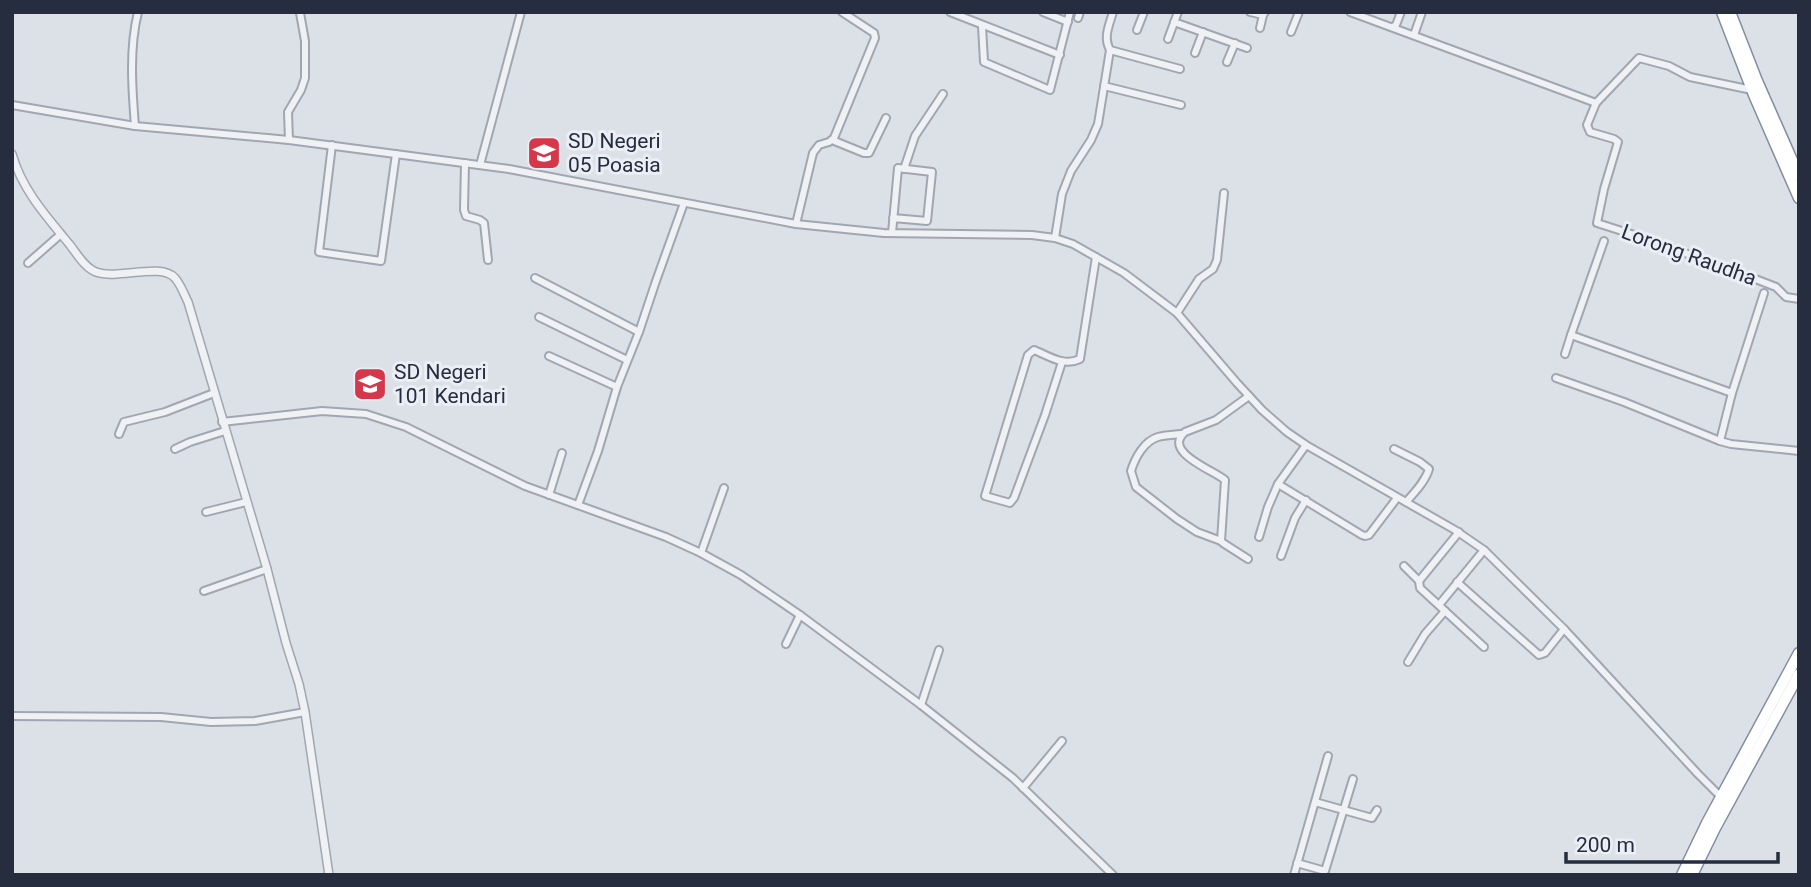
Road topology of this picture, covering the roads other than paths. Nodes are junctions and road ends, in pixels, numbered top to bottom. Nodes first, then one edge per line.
1 (138, 12) edge
2 (522, 12) edge
3 (842, 12) edge
4 (950, 12) edge
5 (1043, 12) edge
6 (1070, 12) edge
7 (1113, 12) edge
8 (1144, 12) edge
9 (1178, 12) edge
10 (1250, 12) edge
11 (1299, 12) edge
12 (1350, 12) edge
13 (1401, 12) edge
14 (1422, 12) edge
15 (1722, 12) edge
16 (1730, 12) edge
17 (300, 13) edge
18 (1264, 14) edge
19 (1367, 15) edge
20 (1068, 22) junction
21 (1174, 22) junction
22 (982, 26) junction
23 (1260, 27) dead end
24 (1393, 27) junction
25 (1137, 30) dead end
26 (1203, 32) junction
27 (1292, 32) dead end
28 (1414, 35) junction
29 (1168, 40) dead end
30 (1235, 43) junction
31 (1247, 48) dead end
32 (1110, 50) junction
33 (1195, 53) dead end
34 (1060, 55) junction
35 (1227, 62) dead end
36 (1180, 68) dead end
37 (1104, 86) junction
38 (1752, 90) junction
39 (943, 94) dead end
40 (1596, 103) junction
41 (12, 105) edge
42 (1181, 105) dead end
43 (886, 118) dead end
44 (135, 126) junction
45 (289, 139) junction
46 (832, 140) junction
47 (332, 145) junction
48 (396, 153) junction
49 (12, 155) edge
50 (465, 163) junction
51 (480, 165) junction
52 (904, 169) junction
53 (1799, 176) edge
54 (1224, 192) dead end
55 (1799, 198) edge
56 (684, 203) junction
57 (893, 218) junction
58 (796, 224) junction
59 (892, 233) junction
60 (61, 234) junction
61 (1055, 238) junction
62 (1604, 241) dead end
63 (1096, 257) junction
64 (488, 260) dead end
65 (28, 263) dead end
66 (535, 278) dead end
67 (1764, 293) dead end
68 (1799, 299) edge
69 (1177, 313) junction
70 (539, 317) dead end
71 (639, 332) junction
72 (1571, 335) junction
73 (1564, 354) dead end
74 (549, 356) dead end
75 (627, 360) junction
76 (1062, 362) junction
77 (1556, 378) dead end
78 (617, 387) junction
79 (214, 393) junction
80 (1732, 393) junction
81 (1249, 396) junction
82 (222, 422) junction
83 (225, 431) junction
84 (119, 434) dead end
85 (1181, 434) junction
86 (1720, 441) junction
87 (1306, 445) junction
88 (175, 449) dead end
89 (1394, 449) dead end
90 (1799, 451) edge
91 (562, 453) dead end
92 (1278, 484) junction
93 (724, 488) dead end
94 (549, 495) junction
95 (1397, 498) junction
96 (1306, 500) junction
97 (246, 502) junction
98 (1406, 502) junction
99 (578, 505) junction
100 (206, 512) dead end
101 (1459, 532) junction
102 (1259, 537) dead end
103 (1221, 541) junction
104 (1484, 550) junction
105 (701, 553) junction
106 (1281, 555) dead end
107 (1248, 559) dead end
108 (1404, 566) dead end
109 (267, 569) junction
110 (1419, 581) junction
111 (1457, 582) junction
112 (204, 591) dead end
113 (1439, 605) junction
114 (1445, 611) junction
115 (800, 615) junction
116 (1563, 629) junction
117 (786, 644) dead end
118 (1484, 647) dead end
119 (939, 650) dead end
120 (1799, 653) edge
121 (1408, 662) dead end
122 (1799, 674) edge
123 (920, 705) junction
124 (305, 712) junction
125 (12, 716) edge
126 (1062, 741) dead end
127 (1328, 756) dead end
128 (1353, 779) dead end
129 (1023, 789) junction
130 (1721, 796) junction
131 (1315, 802) junction
132 (1344, 809) junction
133 (1377, 810) dead end
134 (1711, 825) junction
135 (1297, 863) junction
136 (329, 875) edge
137 (1112, 875) edge
138 (1294, 875) edge
139 (1682, 875) edge
140 (1692, 875) edge

1 - 44 street
2 - 51 street
3 - 46 street
4 - 22 street
5 - 20 street
6 - 20 street
7 - 32 street
8 - 25 street
9 - 21 street
10 - 18 street
11 - 27 street
12 - 19 street
13 - 24 street
14 - 28 street
15 - 38 highway
16 - 53 highway
17 - 45 street
18 - 23 street
19 - 24 street
20 - 34 street
21 - 26 street
21 - 29 street
22 - 34 street
22 - 34 street
24 - 28 street
26 - 30 street
26 - 33 street
28 - 40 street
30 - 31 street
30 - 35 street
32 - 36 street
32 - 37 street
37 - 42 street
37 - 61 street
38 - 40 street
38 - 55 highway
39 - 52 street
40 - 68 street, Lorong Raudha
41 - 44 street
43 - 46 street
44 - 45 street
45 - 47 street
46 - 58 street
47 - 48 street
47 - 48 street
48 - 50 street
49 - 60 street
50 - 51 street
50 - 64 street
51 - 56 street
52 - 57 street
52 - 57 street
54 - 69 street
56 - 58 street
56 - 71 street
57 - 59 street
58 - 59 street
59 - 61 street
60 - 65 street
60 - 79 street
61 - 63 street
62 - 72 street
63 - 69 street
63 - 76 street
66 - 71 street
67 - 80 street
69 - 81 street
70 - 75 street
71 - 75 street
72 - 73 street
72 - 80 street
74 - 78 street
75 - 78 street
76 - 76 street
77 - 86 street
78 - 99 street
79 - 82 street
79 - 84 street
80 - 86 street
81 - 85 street
81 - 87 street
82 - 83 street
82 - 94 street
83 - 88 street
83 - 97 street
85 - 103 street
85 - 103 street
86 - 90 street
87 - 92 street
87 - 95 street
89 - 98 street
91 - 94 street
92 - 96 street
92 - 102 street
93 - 105 street
94 - 99 street
95 - 96 street
95 - 98 street
96 - 106 street
97 - 100 street
97 - 109 street
98 - 101 street
99 - 105 street
101 - 104 street
101 - 110 street
103 - 107 street
104 - 111 street
104 - 116 street
105 - 115 street
108 - 110 street
109 - 112 street
109 - 124 street
110 - 113 street
111 - 113 street
111 - 116 street
113 - 114 street
114 - 118 street
114 - 121 street
115 - 117 street
115 - 123 street
116 - 130 street
119 - 123 street
120 - 130 highway
122 - 134 highway
123 - 129 street
124 - 125 street
124 - 136 street
126 - 129 street
127 - 131 street
128 - 132 street
129 - 137 street
130 - 134 highway
131 - 132 street
131 - 135 street
132 - 133 street
132 - 135 street
134 - 139 highway
134 - 140 highway
135 - 138 street

